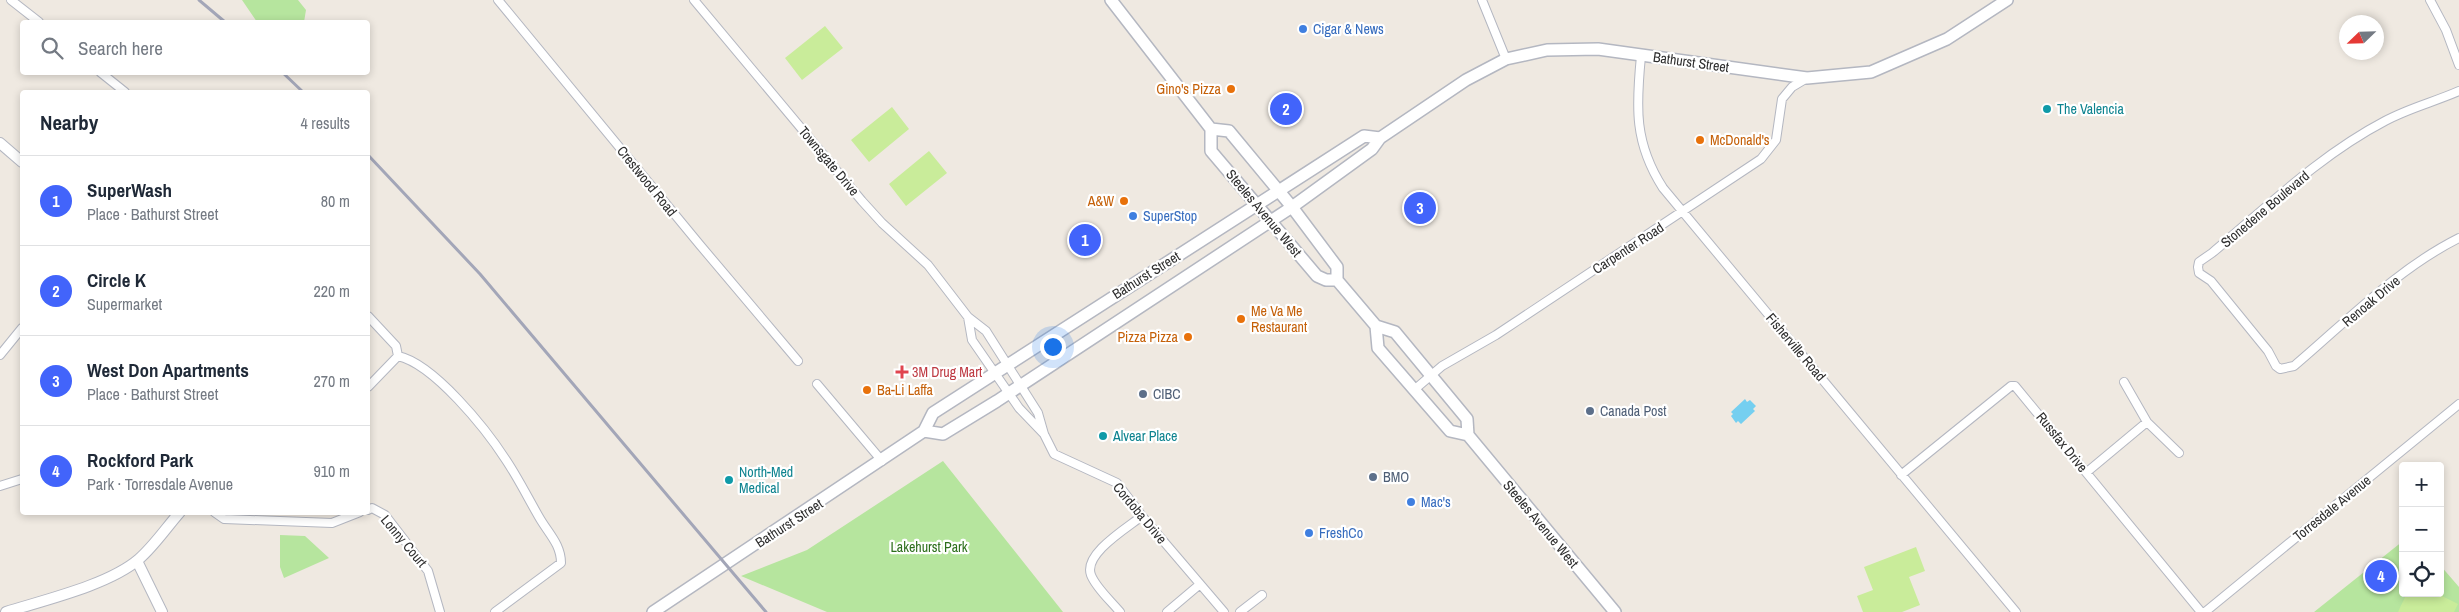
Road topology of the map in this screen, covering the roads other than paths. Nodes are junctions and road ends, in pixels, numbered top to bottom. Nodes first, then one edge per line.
1 (11, 0) edge
2 (498, 0) edge
3 (694, 0) edge
4 (1111, 0) edge
5 (1482, 0) edge
6 (2007, 0) edge
7 (2430, 0) edge
8 (36, 20) edge
9 (1641, 56) junction
10 (1506, 59) junction
11 (2459, 65) edge
12 (104, 75) edge
13 (1807, 78) junction
14 (122, 90) edge
15 (2459, 91) edge
16 (1211, 129) junction
17 (1380, 138) junction
18 (0, 143) edge
19 (20, 160) edge
20 (1279, 191) junction
21 (1257, 204) junction
22 (1292, 207) junction
23 (1683, 211) junction
24 (1270, 220) junction
25 (2459, 238) edge
26 (1337, 280) junction
27 (968, 317) junction
28 (370, 318) edge
29 (1376, 326) junction
30 (20, 330) edge
31 (0, 355) edge
32 (398, 356) junction
33 (798, 361) dead end
34 (1007, 364) junction
35 (2287, 369) joint
36 (995, 372) junction
37 (1429, 376) junction
38 (2124, 382) dead end
39 (817, 384) dead end
40 (1021, 384) junction
41 (370, 385) edge
42 (1414, 390) junction
43 (1009, 393) junction
44 (2459, 404) edge
45 (2146, 422) junction
46 (924, 431) junction
47 (1044, 434) junction
48 (1468, 435) junction
49 (2180, 453) dead end
50 (882, 461) junction
51 (2087, 472) junction
52 (1901, 475) junction
53 (20, 480) edge
54 (0, 486) edge
55 (370, 509) edge
56 (177, 515) edge
57 (219, 515) edge
58 (352, 515) edge
59 (1142, 516) junction
60 (137, 561) junction
61 (1199, 585) junction
62 (1262, 595) dead end
63 (6, 612) edge
64 (162, 612) edge
65 (440, 612) edge
66 (495, 612) edge
67 (652, 612) edge
68 (1120, 612) edge
69 (1167, 612) edge
70 (1224, 612) edge
71 (1240, 612) edge
72 (1615, 612) edge
73 (2016, 612) edge
74 (2201, 612) edge
75 (2206, 612) edge

1 - 8 street
2 - 33 street, Crestwood Road
3 - 27 street, Townsgate Drive
4 - 16 main road
5 - 10 street
6 - 13 main road, Bathurst Street
7 - 11 street
9 - 10 main road, Bathurst Street
9 - 13 main road, Bathurst Street
9 - 23 street, Fisherville Road
10 - 17 main road, Bathurst Street
12 - 14 street
13 - 23 street, Carpenter Road
15 - 35 street, Stonedene Boulevard
16 - 20 main road, Steeles Avenue West
16 - 21 main road, Steeles Avenue West
17 - 20 main road, Bathurst Street
17 - 22 main road, Bathurst Street
18 - 19 street
20 - 21 main road, Bathurst Street
20 - 22 main road, Steeles Avenue West
21 - 24 main road, Steeles Avenue West
21 - 34 main road, Bathurst Street
22 - 24 main road, Bathurst Street
22 - 26 main road, Steeles Avenue West
23 - 37 street, Carpenter Road
23 - 52 street, Fisherville Road
24 - 26 main road, Steeles Avenue West
24 - 40 main road, Bathurst Street
25 - 35 street, Renoak Drive
26 - 29 main road, Steeles Avenue West
27 - 34 street, Townsgate Drive
27 - 36 street, Townsgate Drive
28 - 32 street
29 - 37 main road, Steeles Avenue West
29 - 42 main road, Steeles Avenue West
30 - 31 street
32 - 41 street
32 - 66 street
34 - 36 main road, Bathurst Street
34 - 40 street, Townsgate Drive
36 - 43 street, Townsgate Drive
36 - 46 main road, Bathurst Street
37 - 42 street, Carpenter Road
37 - 48 main road, Steeles Avenue West
38 - 45 street
39 - 50 street
40 - 43 main road, Bathurst Street
40 - 47 street, Cordoba Drive
42 - 48 main road, Steeles Avenue West
43 - 46 main road, Bathurst Street
43 - 47 street, Cordoba Drive
44 - 75 street, Torresdale Avenue
45 - 49 street
45 - 51 street
46 - 50 main road, Bathurst Street
47 - 59 street, Cordoba Drive
48 - 72 main road, Steeles Avenue West
50 - 67 main road, Bathurst Street
51 - 52 street, Russfax Drive
51 - 74 street, Russfax Drive
52 - 73 street, Fisherville Road
53 - 54 street
55 - 65 street, Lonny Court
56 - 60 street
57 - 58 street, Lonny Court
59 - 61 street, Cordoba Drive
59 - 68 street
60 - 63 street
60 - 64 street
61 - 69 street
61 - 70 street, Cordoba Drive
62 - 71 street

